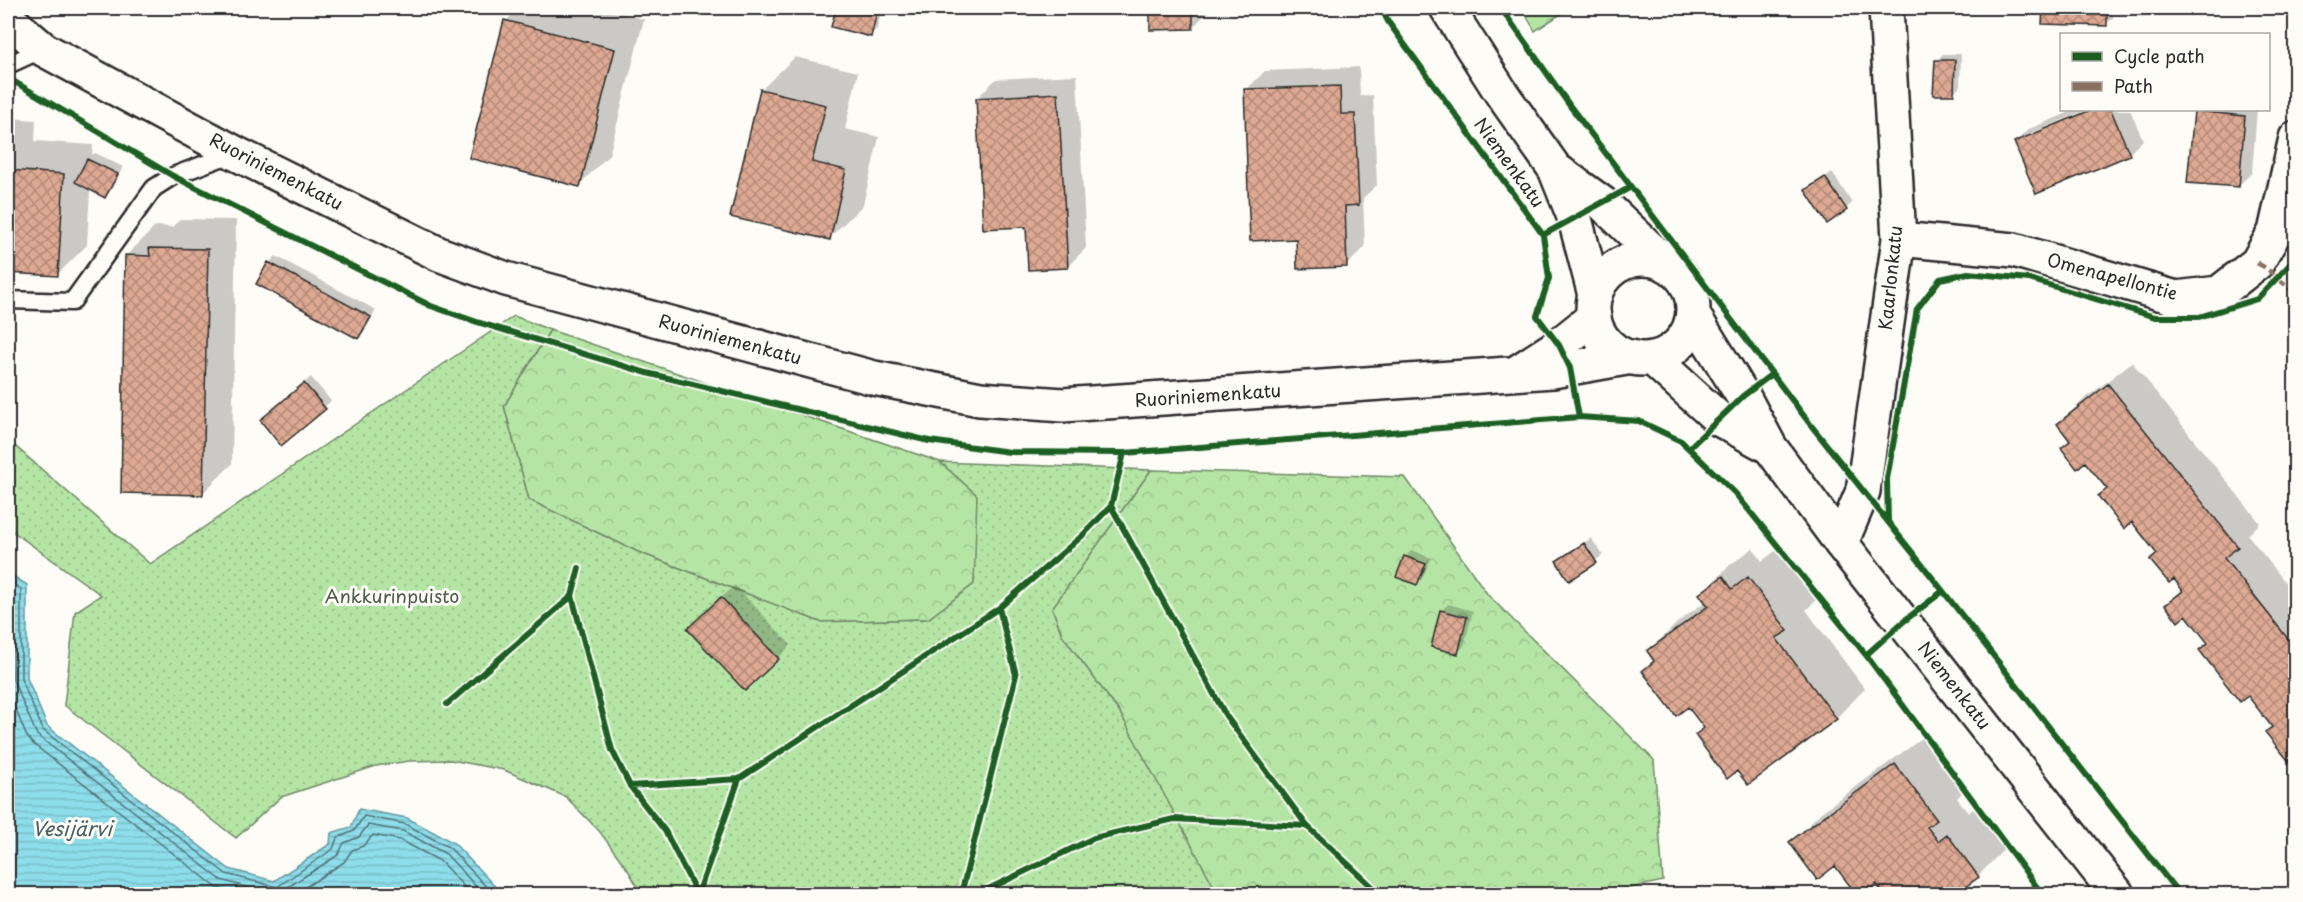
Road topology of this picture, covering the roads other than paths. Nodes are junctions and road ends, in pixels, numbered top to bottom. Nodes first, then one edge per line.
1 (1447, 8) edge
2 (1886, 8) edge
3 (8, 19) edge
4 (44, 48) junction
5 (8, 65) edge
6 (2295, 138) edge
7 (235, 153) junction
8 (1555, 169) junction
9 (1899, 239) junction
10 (1667, 265) junction
11 (8, 300) edge
12 (1594, 306) junction
13 (1693, 315) junction
14 (1642, 358) junction
15 (1517, 372) junction
16 (1770, 447) junction
17 (1841, 543) junction
18 (2117, 894) edge

1 - 8 street, Niemenkatu
2 - 9 street, Kaarlonkatu
3 - 4 street, Ruoriniemenkatu
4 - 5 lane
4 - 7 street, Ruoriniemenkatu
6 - 9 street, Omenapellontie
7 - 11 lane
7 - 15 street, Ruoriniemenkatu
8 - 10 street, Niemenkatu
8 - 12 street, Niemenkatu
9 - 17 street, Kaarlonkatu
10 - 12 street
10 - 13 street
12 - 14 street
12 - 15 street, Ruoriniemenkatu
13 - 14 street
13 - 16 street, Niemenkatu
14 - 15 street, Ruoriniemenkatu
14 - 16 street, Niemenkatu
16 - 17 street, Niemenkatu
17 - 18 street, Niemenkatu

